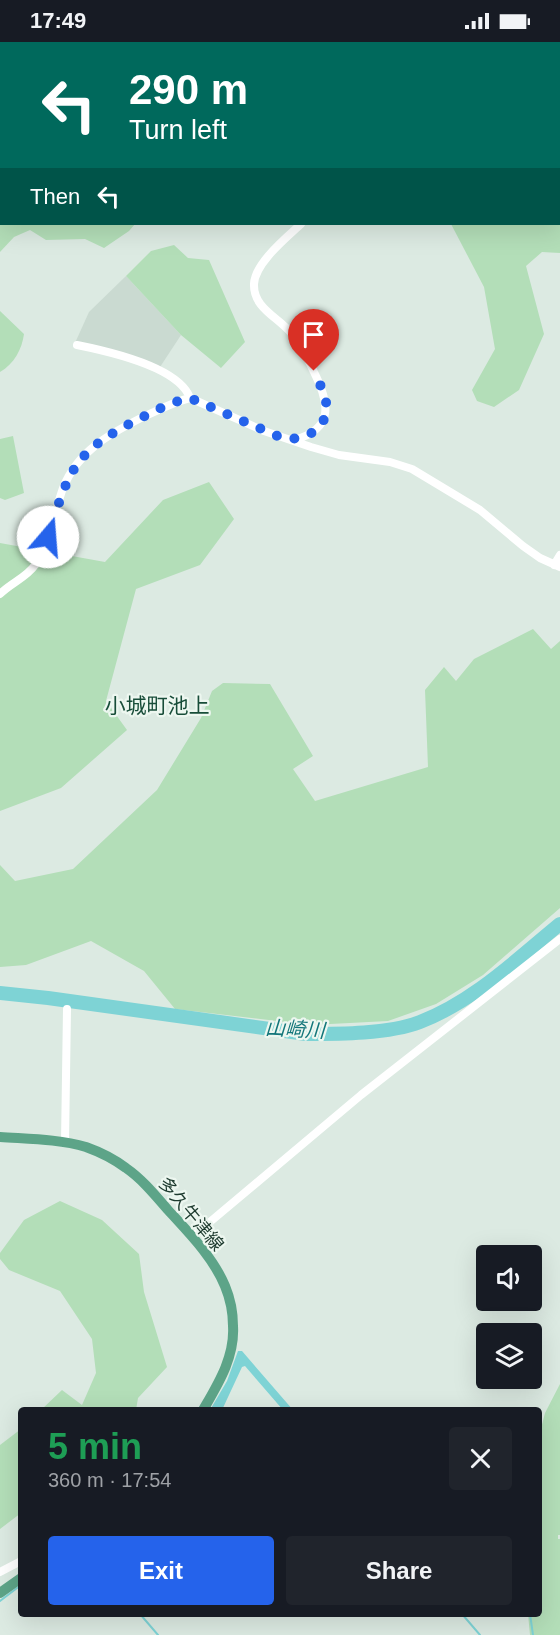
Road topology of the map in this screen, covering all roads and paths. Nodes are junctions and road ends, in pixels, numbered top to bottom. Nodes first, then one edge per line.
1 (300, 225) edge
2 (77, 345) dead end
3 (190, 398) junction
4 (293, 440) junction
5 (560, 555) edge
6 (557, 566) edge
7 (0, 594) edge
8 (560, 939) edge
9 (67, 1009) dead end
10 (0, 1137) edge
11 (65, 1143) junction
12 (192, 1237) junction
13 (205, 1407) edge
14 (18, 1563) edge
15 (0, 1572) edge
16 (18, 1580) edge
17 (0, 1593) edge

1 - 4 street
2 - 3 street
3 - 4 street
3 - 7 street
4 - 6 street
5 - 6 street
8 - 12 street
9 - 11 street
10 - 11 main road, 多久牛津線
11 - 12 main road, 多久牛津線
12 - 13 main road, 多久牛津線
14 - 15 street
16 - 17 main road

